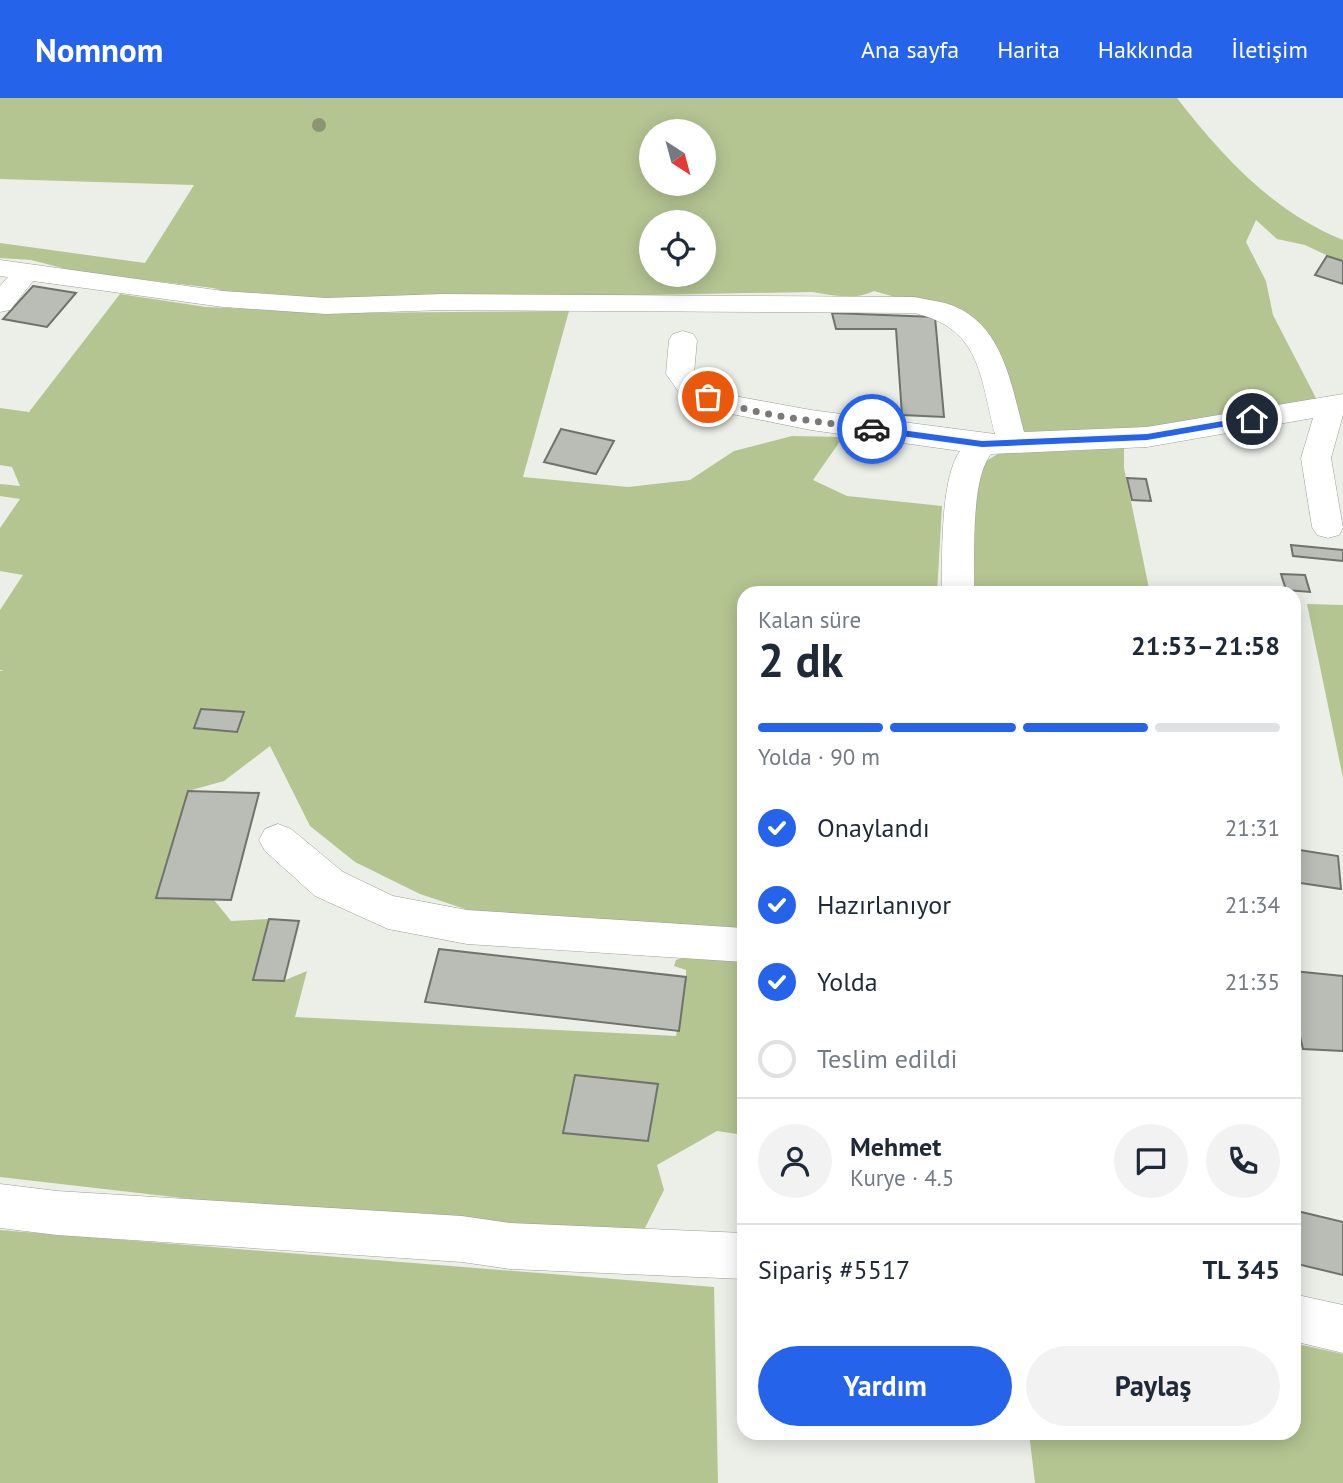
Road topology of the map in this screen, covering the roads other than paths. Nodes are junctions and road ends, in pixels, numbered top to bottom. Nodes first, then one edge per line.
1 (13, 269) edge
2 (0, 304) edge
3 (683, 340) dead end
4 (1337, 404) edge
5 (1012, 443) junction
6 (982, 444) junction
7 (1328, 527) dead end
8 (958, 586) edge
9 (278, 840) dead end
10 (737, 945) edge
11 (0, 1206) edge
12 (737, 1256) edge
13 (1301, 1319) edge
14 (1343, 1329) edge

1 - 2 street
1 - 5 street
3 - 6 lane
4 - 5 street
4 - 7 street
5 - 6 street
6 - 8 street
9 - 10 street
11 - 12 street
13 - 14 street

